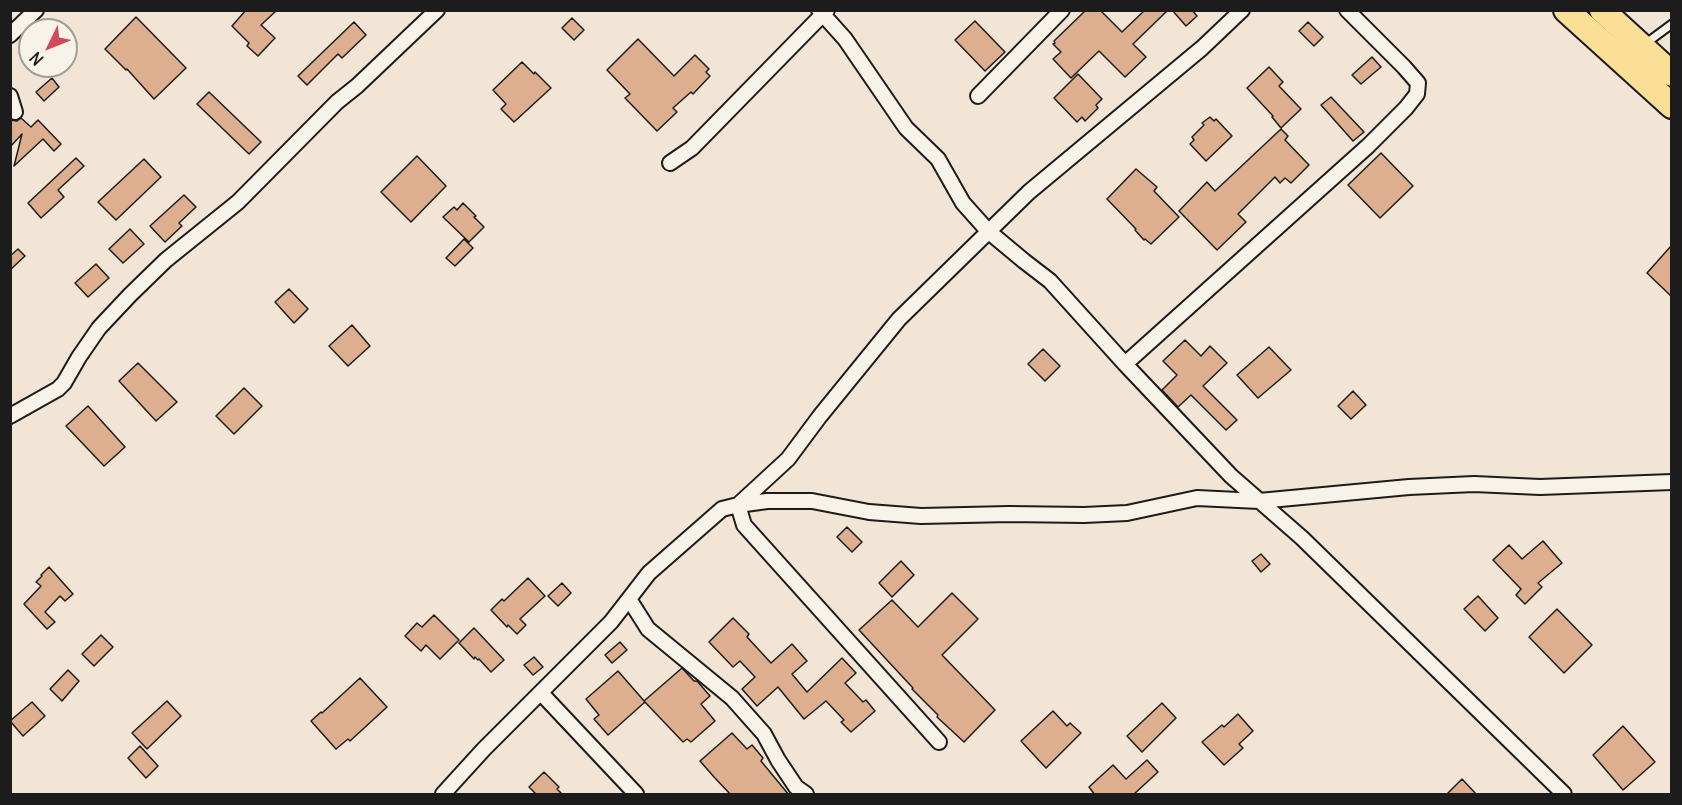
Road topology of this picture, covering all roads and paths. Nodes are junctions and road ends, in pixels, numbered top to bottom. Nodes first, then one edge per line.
1 (36, 10) edge
2 (437, 10) edge
3 (1062, 10) edge
4 (1242, 10) edge
5 (1347, 10) edge
6 (1566, 10) edge
7 (1602, 10) edge
8 (823, 12) edge
9 (1671, 24) edge
10 (10, 35) edge
11 (1642, 46) junction
12 (1671, 74) edge
13 (10, 96) edge
14 (978, 96) dead end
15 (1671, 106) edge
16 (15, 112) dead end
17 (670, 163) dead end
18 (988, 231) junction
19 (1125, 364) junction
20 (10, 416) edge
21 (1671, 482) edge
22 (1259, 501) junction
23 (738, 506) junction
24 (629, 599) junction
25 (540, 693) junction
26 (939, 742) dead end
27 (443, 795) edge
28 (636, 795) edge
29 (806, 795) edge
30 (1564, 795) edge

1 - 10 street
2 - 20 street
3 - 14 street
4 - 18 street
5 - 19 street
6 - 15 highway
7 - 11 highway
8 - 17 street
8 - 18 street
9 - 11 lane
11 - 12 highway
13 - 16 street
18 - 19 street
18 - 23 street
19 - 22 street
21 - 22 street
22 - 23 street
22 - 30 street
23 - 24 street
23 - 26 street
24 - 25 street
24 - 29 street
25 - 27 street
25 - 28 street

